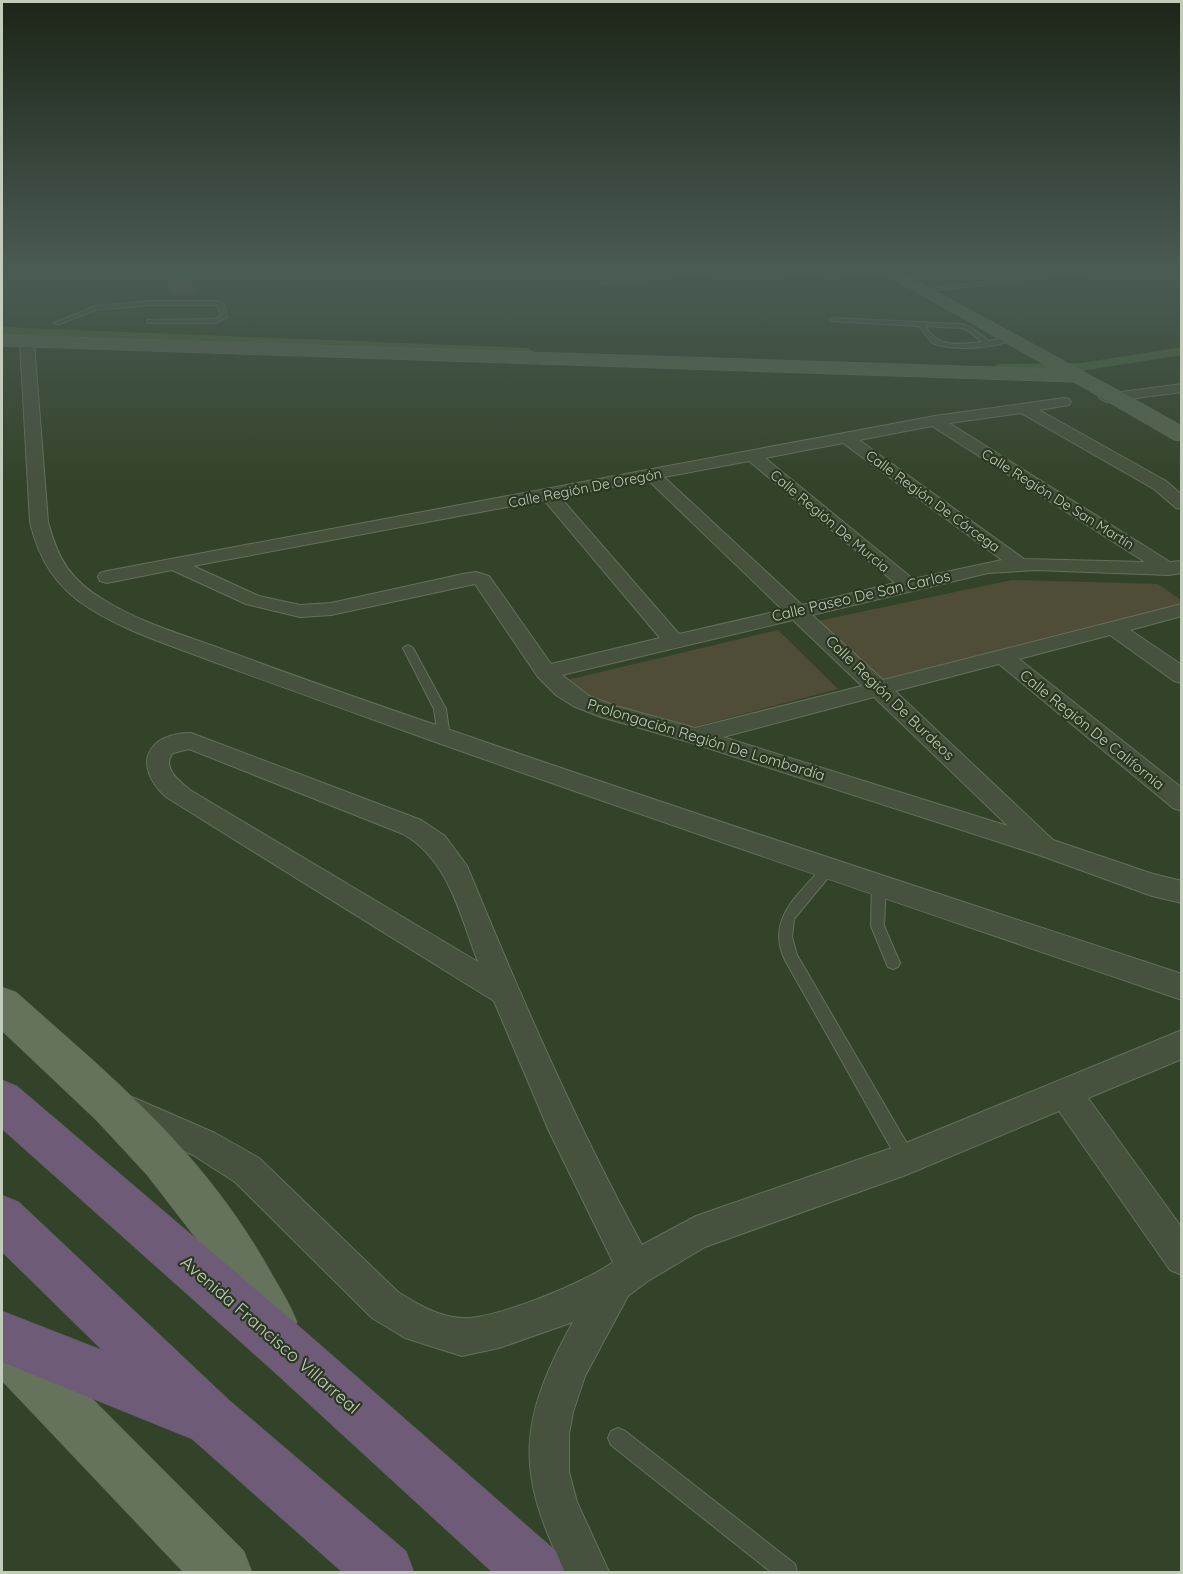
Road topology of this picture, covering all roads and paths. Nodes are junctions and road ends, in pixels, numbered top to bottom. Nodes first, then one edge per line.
1 (13, 341) edge
2 (508, 341) edge
3 (933, 341) edge
4 (997, 341) edge
5 (1015, 341) edge
6 (27, 342) junction
7 (988, 343) joint
8 (1036, 353) junction
9 (1070, 372) junction
10 (1182, 388) edge
11 (1107, 395) junction
12 (1064, 402) dead end
13 (1022, 407) junction
14 (935, 422) junction
15 (1182, 435) edge
16 (848, 439) junction
17 (1182, 454) edge
18 (754, 457) junction
19 (654, 476) junction
20 (549, 495) junction
21 (1182, 504) edge
22 (1018, 563) junction
23 (175, 565) junction
24 (1177, 571) edge
25 (107, 577) dead end
26 (907, 584) junction
27 (1182, 610) edge
28 (798, 611) junction
29 (1115, 629) junction
30 (674, 641) junction
31 (408, 648) dead end
32 (1003, 657) junction
33 (546, 672) junction
34 (1182, 676) edge
35 (879, 687) junction
36 (695, 736) junction
37 (444, 737) junction
38 (1182, 802) edge
39 (1047, 848) junction
40 (830, 868) junction
41 (879, 885) junction
42 (1182, 892) edge
43 (893, 963) dead end
44 (1182, 987) edge
45 (504, 992) junction
46 (2, 1005) edge
47 (1182, 1044) edge
48 (1065, 1093) junction
49 (2, 1101) edge
50 (111, 1104) junction
51 (906, 1159) junction
52 (2, 1219) edge
53 (1182, 1258) edge
54 (625, 1275) junction
55 (2, 1337) edge
56 (2, 1344) edge
57 (290, 1352) junction
58 (210, 1419) junction
59 (618, 1438) dead end
60 (223, 1572) edge
61 (385, 1572) edge
62 (535, 1572) edge
63 (588, 1572) edge
64 (787, 1572) edge

1 - 6 street
2 - 8 street
3 - 7 lane
4 - 7 lane
5 - 8 street
6 - 9 street
6 - 37 street
8 - 9 street
9 - 11 street
10 - 11 street
11 - 15 street
11 - 17 street
12 - 13 street, Calle Región De Oregón
13 - 14 street, Calle Región De Oregón
13 - 21 street
14 - 16 street, Calle Región De Oregón
14 - 24 street, Calle Región De San Martín
16 - 18 street, Calle Región De Oregón
16 - 22 street, Calle Región De Córcega
18 - 19 street, Calle Región De Oregón
18 - 26 street, Calle Región De Murcia
19 - 20 street, Calle Región De Oregón
19 - 28 street, Calle Región De Burdeos
20 - 23 street, Calle Región De Oregón
20 - 30 street
22 - 24 street, Calle Paseo De San Carlos
22 - 26 street, Calle Paseo De San Carlos
23 - 25 street, Calle Región De Oregón
23 - 33 street, Prolongación Región De Lombardía
26 - 28 street, Calle Paseo De San Carlos
27 - 29 street
28 - 30 street, Calle Paseo De San Carlos
28 - 35 street, Calle Región De Burdeos
29 - 32 street
29 - 34 street
30 - 33 street, Calle Paseo De San Carlos
31 - 37 lane
32 - 35 street
32 - 38 street, Calle Región De California
33 - 36 street, Prolongación Región De Lombardía
35 - 36 street
35 - 39 street, Calle Región De Burdeos
36 - 39 street, Prolongación Región De Lombardía
37 - 40 street
39 - 42 street, Prolongación Región De Lombardía
40 - 41 street
40 - 51 lane
41 - 43 lane
41 - 44 street
45 - 45 street
45 - 54 street
46 - 50 main road
47 - 48 street
48 - 51 street
48 - 53 street
49 - 57 highway, Avenida Francisco Villarreal
50 - 54 street
50 - 57 main road
51 - 54 street
52 - 58 highway
54 - 63 street
55 - 58 highway
56 - 60 main road
57 - 62 highway, Avenida Francisco Villarreal
58 - 61 highway
59 - 64 lane

